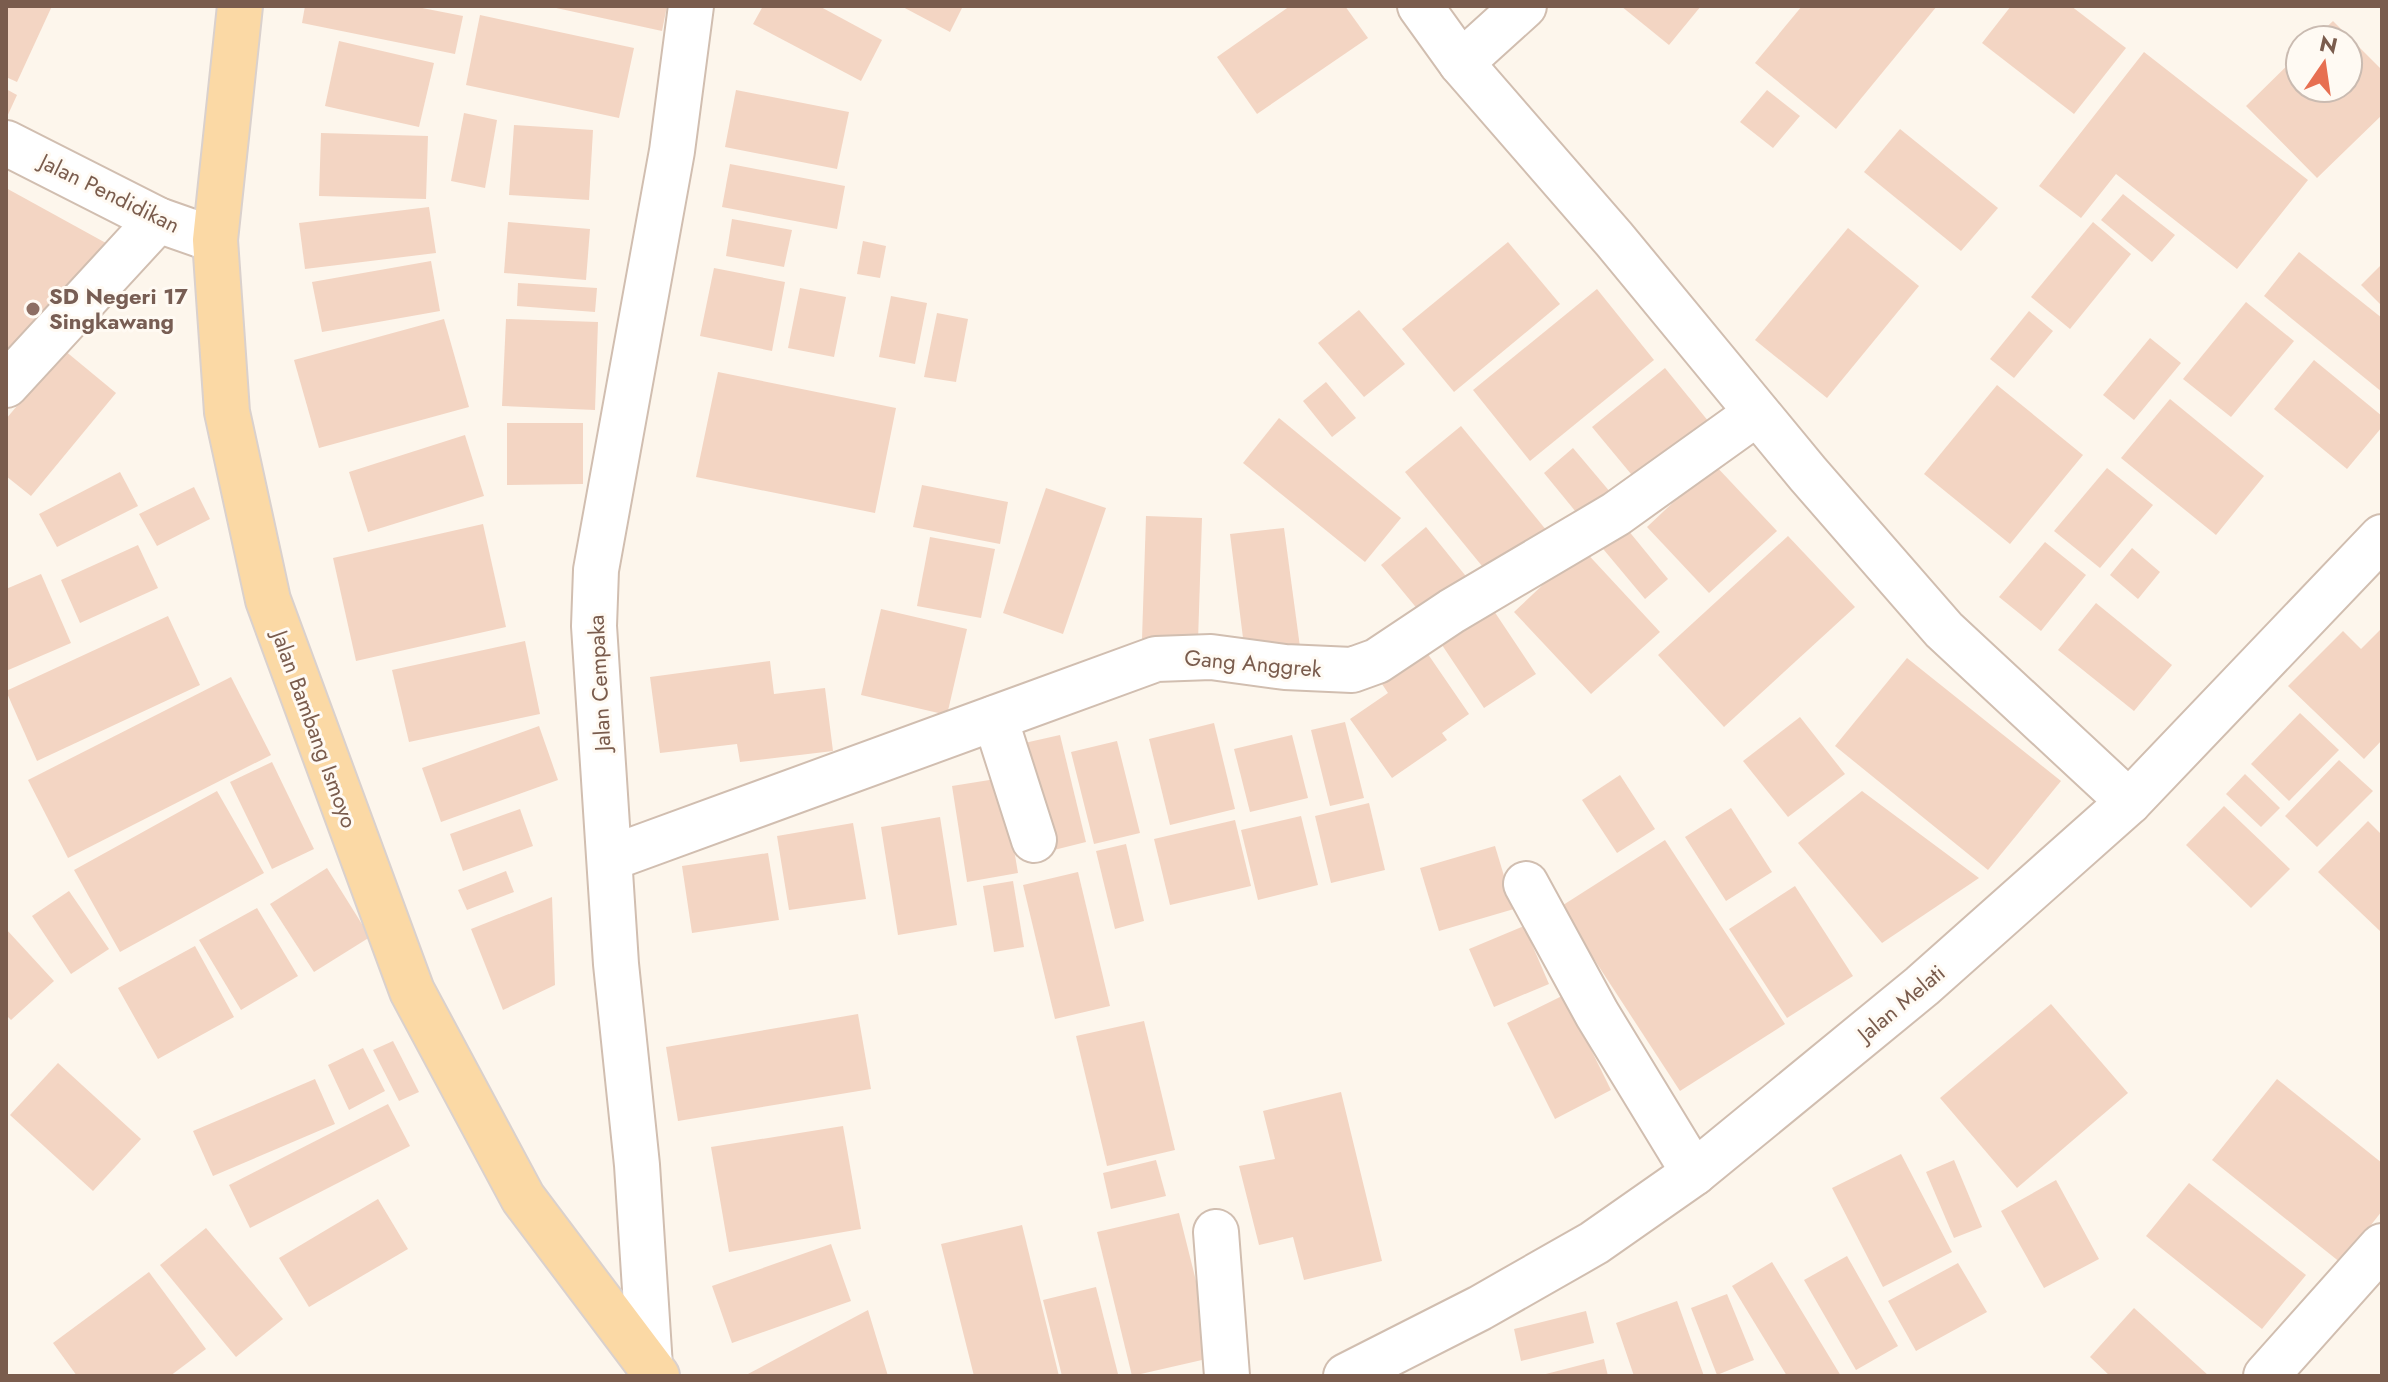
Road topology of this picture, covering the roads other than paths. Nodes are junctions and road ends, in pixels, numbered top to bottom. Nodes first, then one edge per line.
1 (240, 6) edge
2 (691, 6) edge
3 (1420, 6) edge
4 (1524, 6) edge
5 (1461, 63) junction
6 (6, 143) edge
7 (158, 220) junction
8 (215, 240) junction
9 (6, 385) edge
10 (1757, 413) junction
11 (2382, 537) edge
12 (995, 718) junction
13 (2129, 802) junction
14 (1034, 840) dead end
15 (611, 858) junction
16 (1526, 884) dead end
17 (1694, 1173) junction
18 (1216, 1232) dead end
19 (2382, 1246) edge
20 (653, 1372) edge
21 (1227, 1376) edge
22 (1346, 1376) edge
23 (2266, 1376) edge

1 - 8 main road, Jalan Bambang Ismoyo
2 - 15 street, Jalan Cempaka
3 - 5 street
4 - 5 street
5 - 10 street
6 - 7 street, Jalan Pendidikan
7 - 8 street, Jalan Pendidikan
7 - 9 street
8 - 20 main road, Jalan Bambang Ismoyo
10 - 12 street, Gang Anggrek
10 - 13 street
11 - 13 street, Jalan Melati
12 - 14 street
12 - 15 street, Gang Anggrek
13 - 17 street, Jalan Melati
15 - 20 street, Jalan Cempaka
16 - 17 street
17 - 22 street, Jalan Melati
18 - 21 street
19 - 23 street

